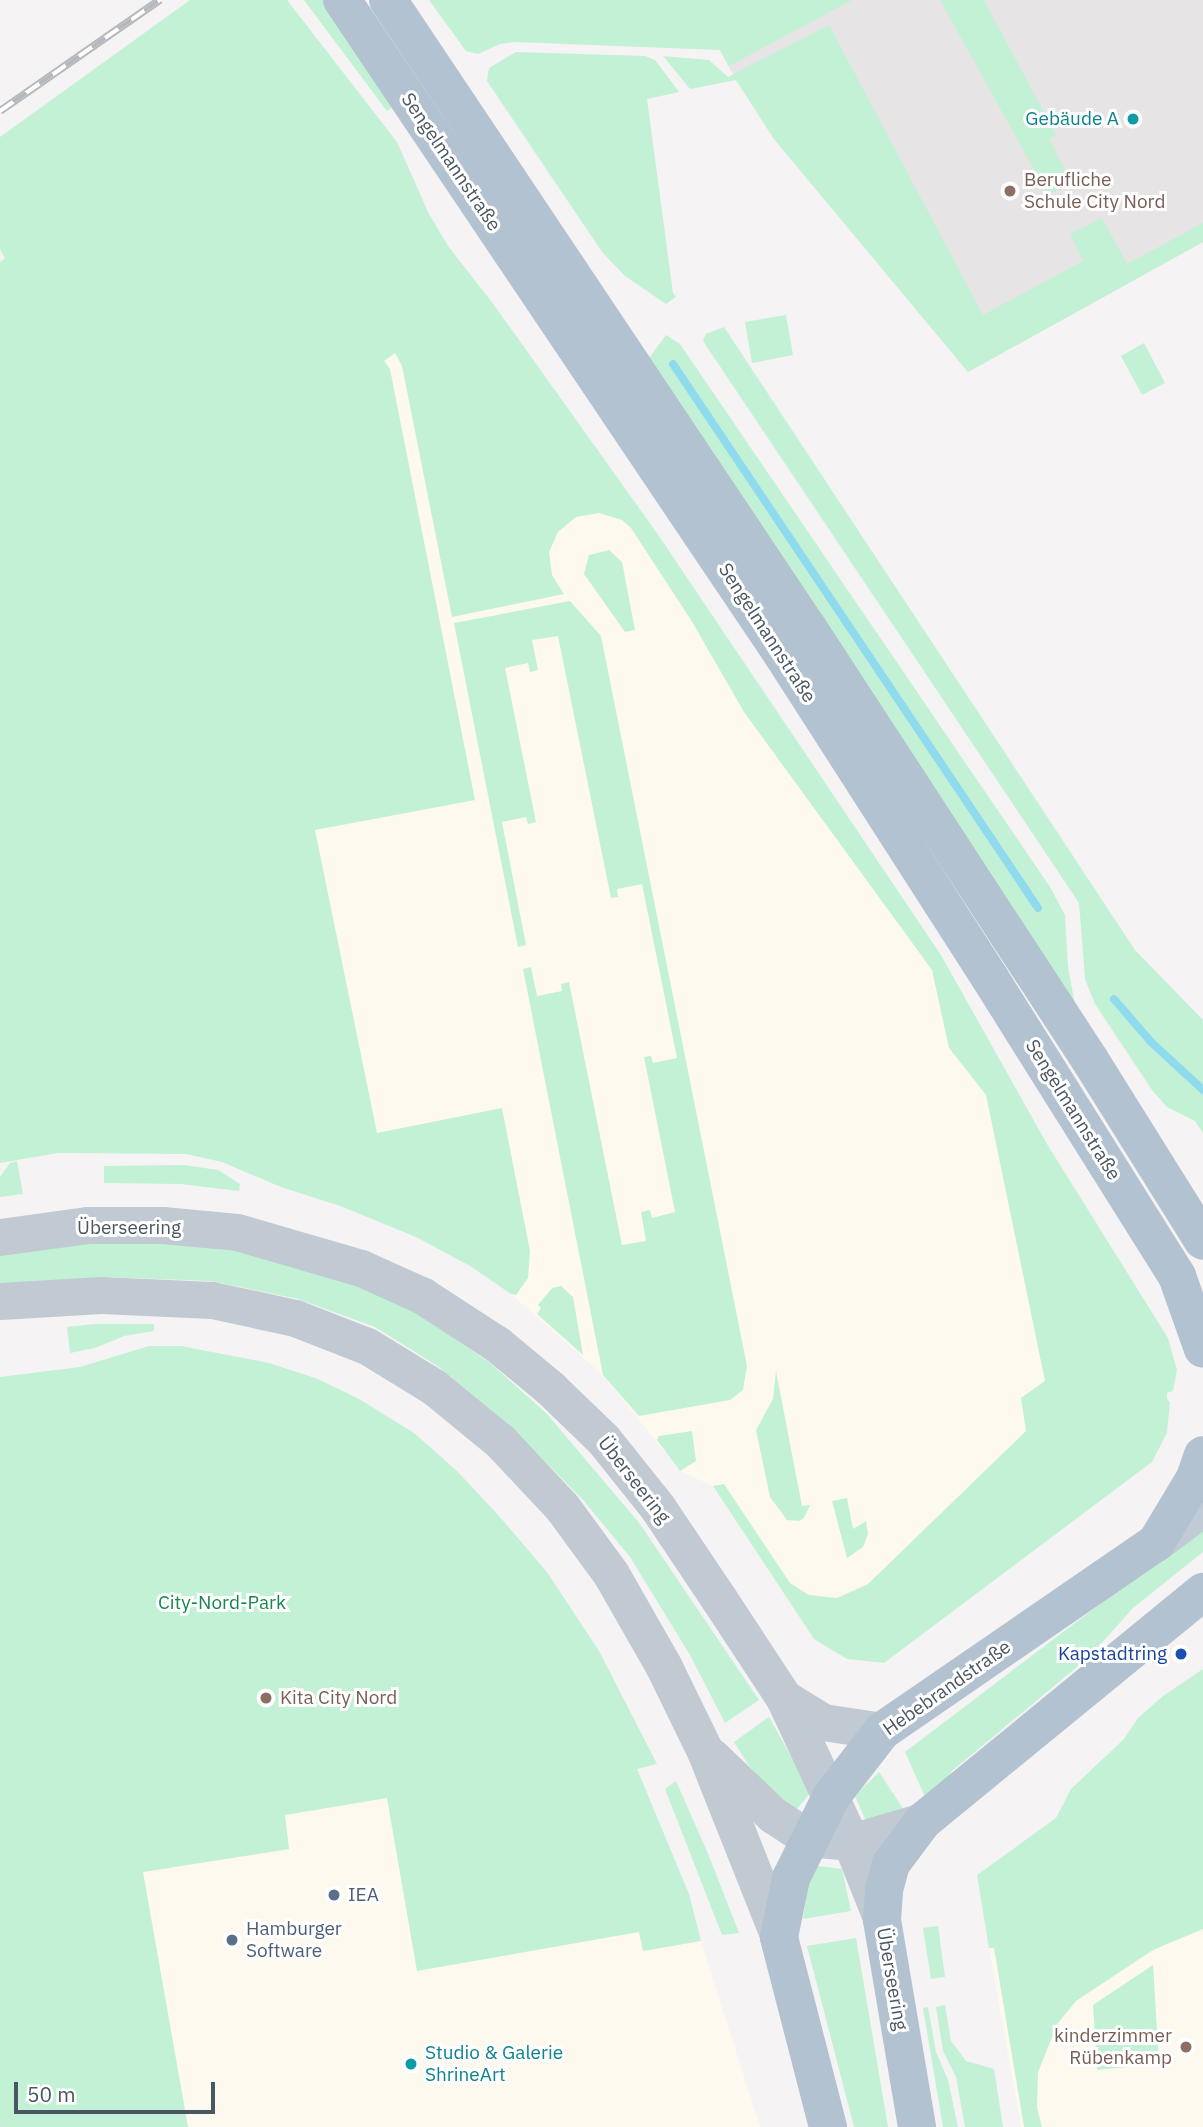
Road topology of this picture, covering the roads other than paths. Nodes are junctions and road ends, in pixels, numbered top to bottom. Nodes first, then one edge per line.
1 (342, 0) edge
2 (388, 0) edge
3 (0, 1237) edge
4 (1203, 1241) edge
5 (1177, 1276) junction
6 (0, 1301) edge
7 (1203, 1314) edge
8 (1203, 1349) edge
9 (1203, 1455) edge
10 (1203, 1508) edge
11 (1156, 1543) junction
12 (1203, 1592) edge
13 (784, 1698) junction
14 (882, 1731) junction
15 (705, 1751) junction
16 (831, 1797) junction
17 (923, 1821) junction
18 (808, 1838) junction
19 (851, 1842) junction
20 (882, 1920) junction
21 (779, 1937) junction
22 (828, 2127) edge
23 (917, 2127) edge

1 - 5 main road, Sengelmannstraße
2 - 4 main road, Sengelmannstraße
3 - 13 street, Überseering
5 - 7 main road, Sengelmannstraße
5 - 8 main road, Sengelmannstraße
6 - 15 street
9 - 11 main road
10 - 11 main road, Hebebrandstraße
11 - 14 main road, Hebebrandstraße
12 - 17 main road
13 - 14 street
13 - 16 street, Überseering
14 - 16 main road, Hebebrandstraße
15 - 18 street
15 - 21 street
16 - 18 main road, Hebebrandstraße
16 - 19 street, Überseering
17 - 19 street
17 - 20 main road
18 - 19 street
18 - 21 main road, Hebebrandstraße
19 - 20 street, Überseering
20 - 23 main road, Überseering
21 - 22 main road

